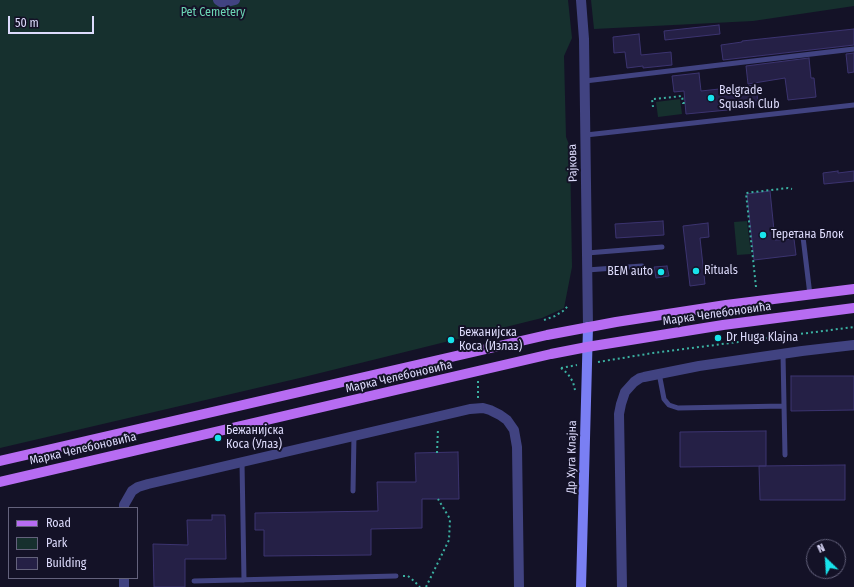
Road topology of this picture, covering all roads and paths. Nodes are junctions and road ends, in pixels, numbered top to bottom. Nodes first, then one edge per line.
1 (218, 0) edge
2 (235, 0) edge
3 (581, 0) edge
4 (854, 49) edge
5 (585, 81) junction
6 (685, 103) dead end
7 (854, 106) edge
8 (652, 107) dead end
9 (586, 135) junction
10 (792, 189) dead end
11 (803, 237) dead end
12 (662, 247) dead end
13 (587, 253) junction
14 (642, 266) dead end
15 (588, 270) junction
16 (756, 287) dead end
17 (854, 289) edge
18 (810, 295) junction
19 (568, 306) dead end
20 (854, 308) edge
21 (544, 320) dead end
22 (588, 327) junction
23 (854, 327) edge
24 (854, 345) edge
25 (587, 347) junction
26 (783, 353) junction
27 (607, 360) dead end
28 (659, 373) junction
29 (478, 380) dead end
30 (784, 406) junction
31 (478, 408) junction
32 (438, 416) junction
33 (354, 435) junction
34 (437, 453) dead end
35 (785, 455) dead end
36 (0, 461) edge
37 (242, 462) junction
38 (0, 482) edge
39 (353, 491) dead end
40 (438, 499) dead end
41 (124, 507) edge
42 (396, 576) joint
43 (244, 580) junction
44 (194, 581) dead end
45 (420, 587) edge
46 (426, 587) edge
47 (519, 587) edge
48 (581, 587) edge
49 (622, 587) edge

1 - 2 street
3 - 5 street, Рајкова
4 - 5 lane
5 - 9 street, Рајкова
6 - 8 path
7 - 9 lane
9 - 13 street, Рајкова
10 - 16 path
11 - 18 lane
12 - 13 lane
13 - 15 street, Рајкова
14 - 15 lane
15 - 22 street, Рајкова
17 - 18 main road, Марка Челебоновића
18 - 22 main road, Марка Челебоновића
19 - 21 path
20 - 25 main road, Марка Челебоновића
22 - 25 main road, Др Хуга Клајна
22 - 36 main road, Марка Челебоновића
23 - 27 path
24 - 26 street
25 - 38 main road, Марка Челебоновића
25 - 48 main road, Др Хуга Клајна
26 - 28 street
26 - 30 lane
28 - 30 lane
28 - 49 street
29 - 31 path
30 - 35 lane
31 - 32 street
31 - 47 street
32 - 33 street
32 - 34 path
33 - 37 street
33 - 39 lane
37 - 41 street
37 - 43 lane
40 - 46 path
42 - 43 lane
42 - 45 path
43 - 44 lane

